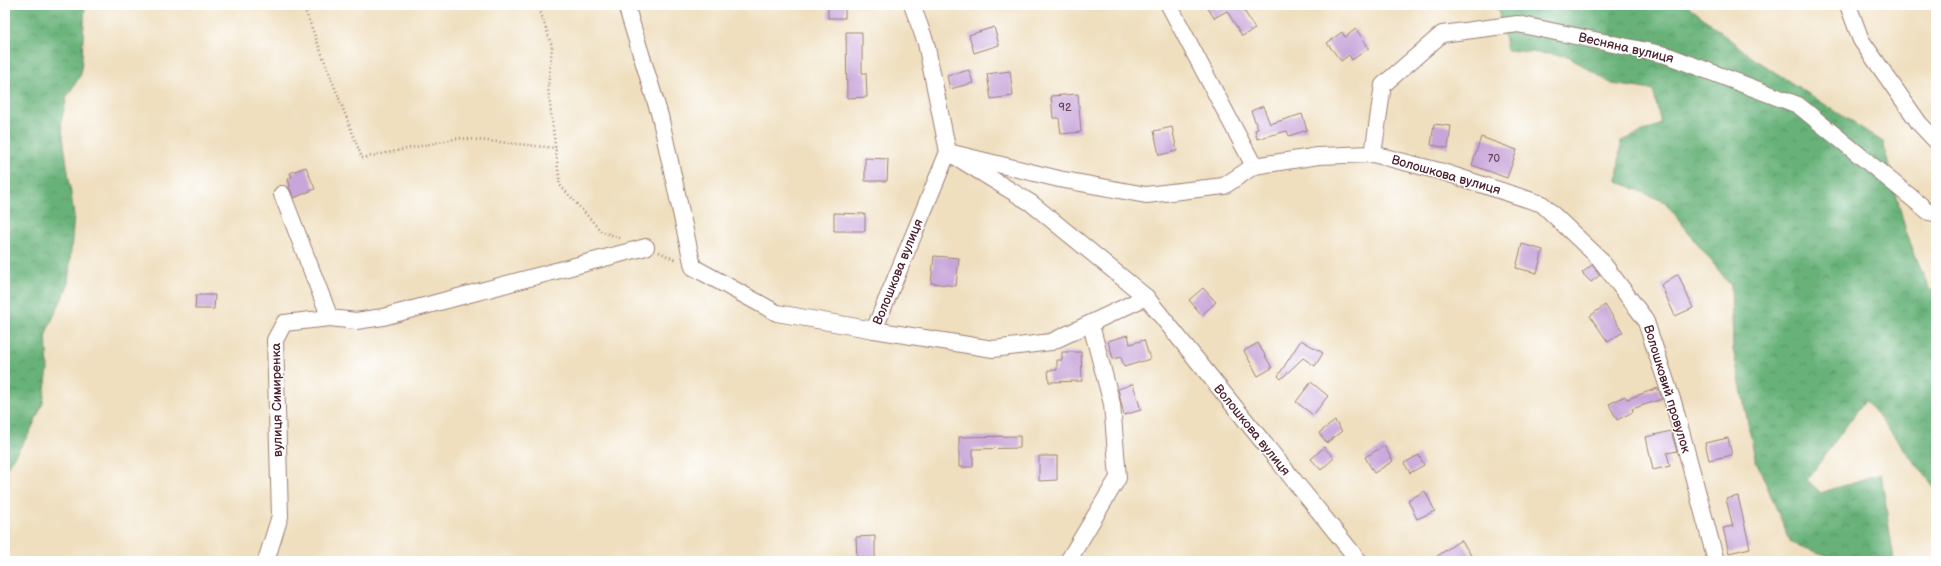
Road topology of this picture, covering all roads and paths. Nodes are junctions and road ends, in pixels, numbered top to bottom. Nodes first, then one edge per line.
1 (303, 5) edge
2 (538, 5) edge
3 (626, 5) edge
4 (912, 5) edge
5 (1169, 5) edge
6 (1848, 5) edge
7 (1936, 141) edge
8 (556, 148) junction
9 (948, 152) junction
10 (1373, 154) junction
11 (1254, 166) junction
12 (282, 194) dead end
13 (1542, 204) joint
14 (1936, 213) edge
15 (646, 247) junction
16 (693, 267) junction
17 (1146, 297) junction
18 (330, 318) junction
19 (1091, 324) junction
20 (874, 330) junction
21 (266, 561) edge
22 (1068, 561) edge
23 (1359, 561) edge
24 (1716, 561) edge

1 - 8 path
2 - 8 path
3 - 16 street
4 - 9 street
5 - 11 street
6 - 7 street
8 - 15 path
9 - 11 street, Волошкова вулиця
9 - 17 street, Волошкова вулиця
9 - 20 street, Волошкова вулиця
10 - 11 street, Волошкова вулиця
10 - 13 street, Волошкова вулиця
10 - 14 street, Весняна вулиця
12 - 18 street
13 - 24 street, Волошковий провулок
15 - 16 path
15 - 18 street
16 - 20 street
17 - 19 street, Волошкова вулиця
17 - 23 street, Волошкова вулиця
18 - 21 street, вулиця Симиренка
19 - 20 street, Волошкова вулиця
19 - 22 street

